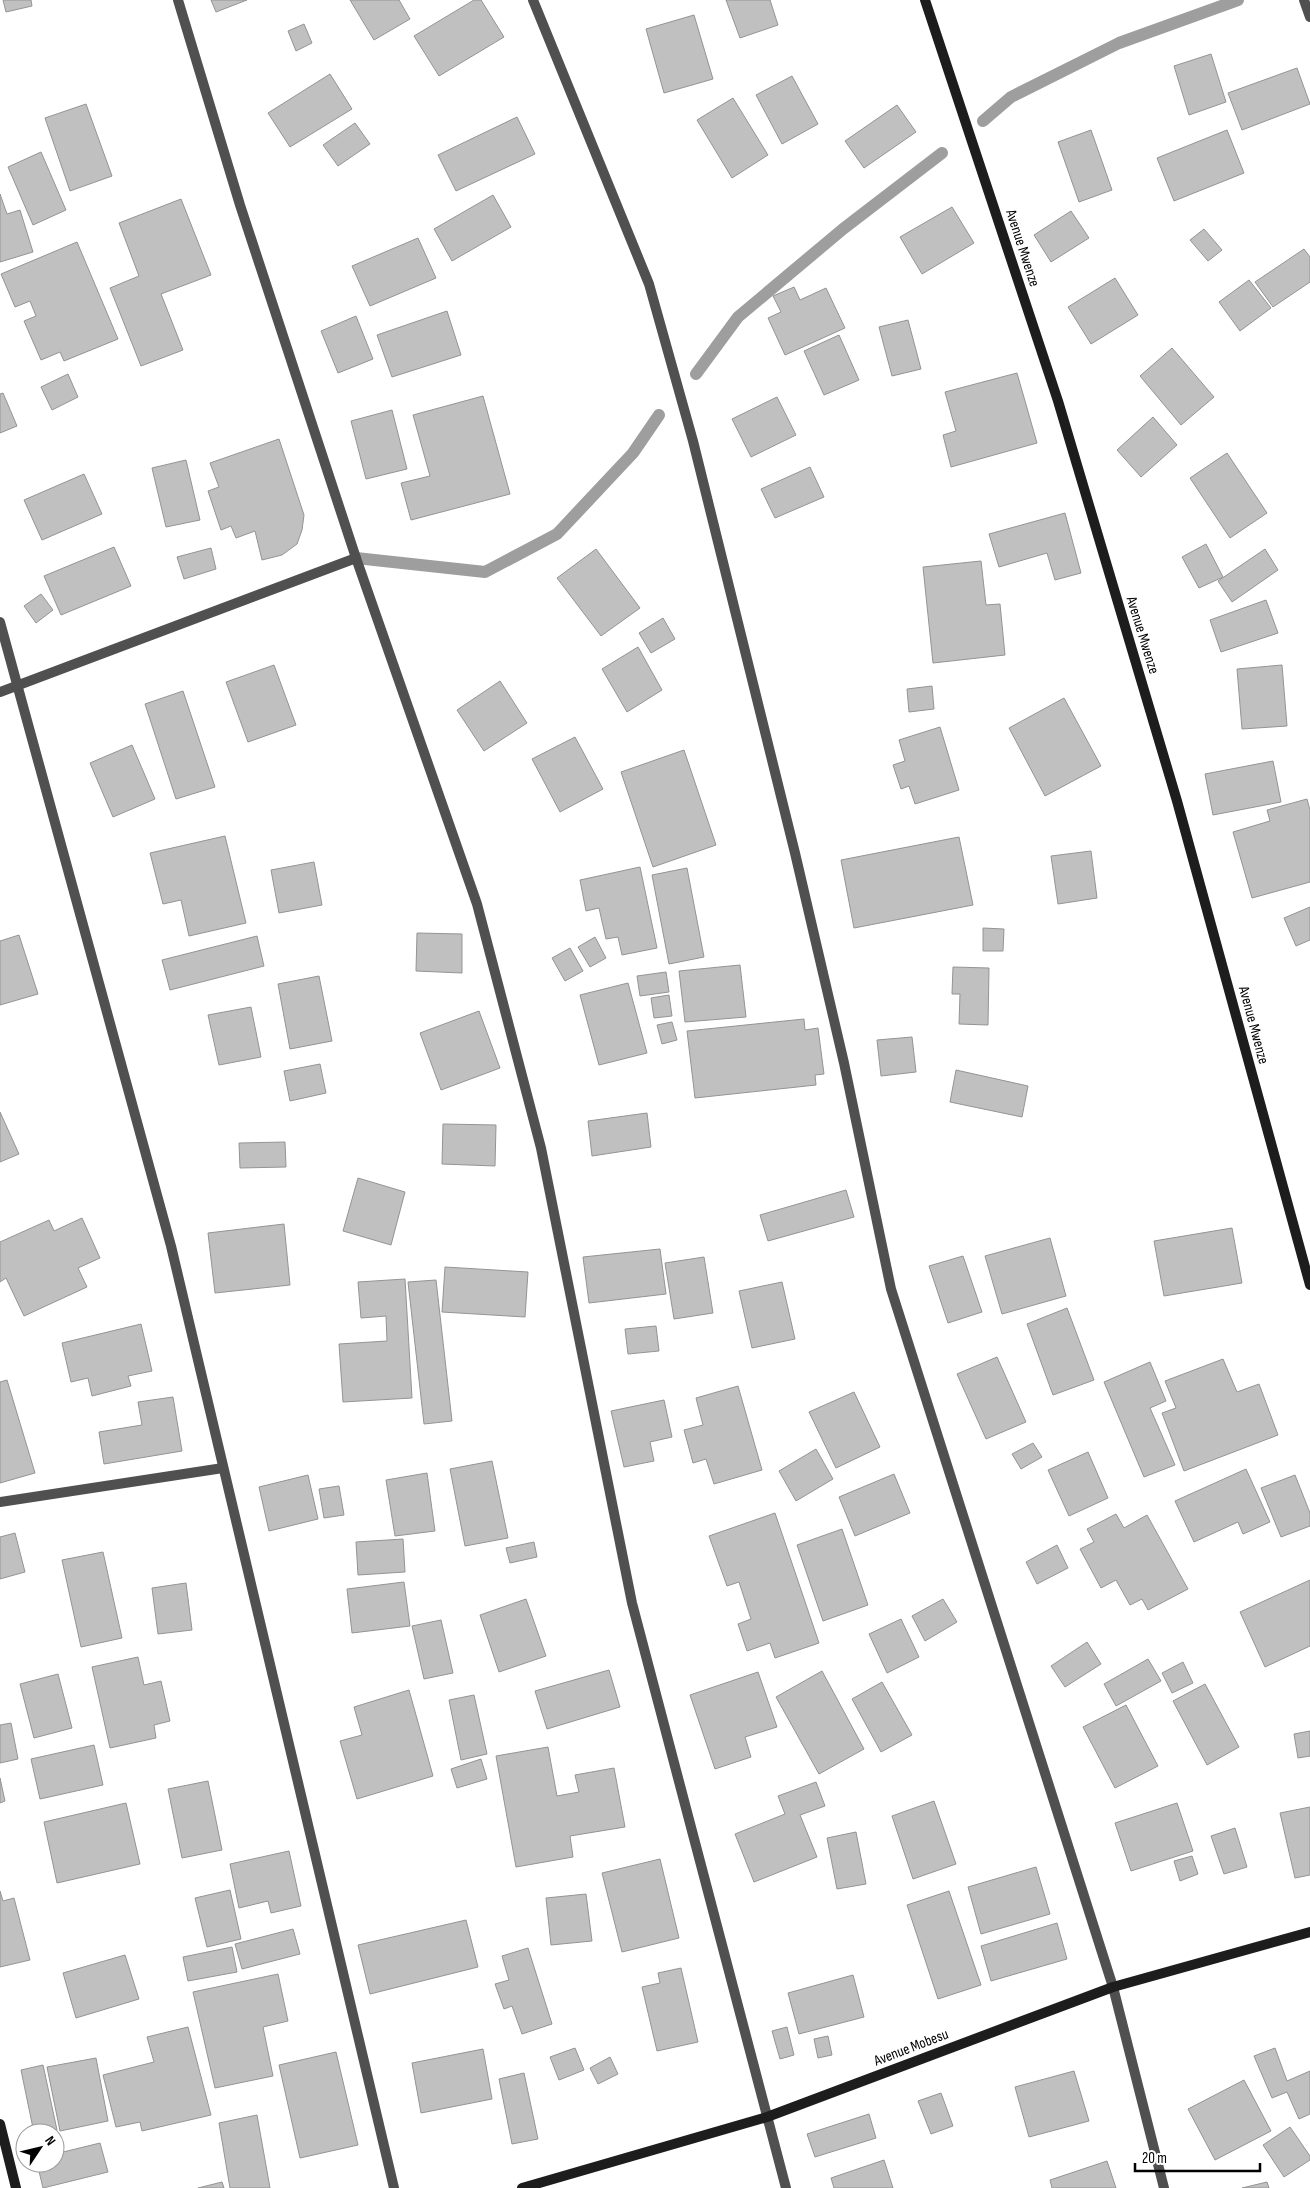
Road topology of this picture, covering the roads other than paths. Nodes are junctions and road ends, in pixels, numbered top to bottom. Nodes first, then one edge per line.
1 (178, 0) edge
2 (533, 0) edge
3 (925, 0) edge
4 (1304, 0) edge
5 (1310, 17) edge
6 (356, 558) junction
7 (0, 622) edge
8 (17, 687) junction
9 (0, 692) edge
10 (1310, 1285) edge
11 (224, 1468) junction
12 (0, 1502) edge
13 (1310, 1932) edge
14 (1113, 1987) junction
15 (767, 2118) junction
16 (0, 2124) edge
17 (16, 2188) edge
18 (394, 2188) edge
19 (522, 2188) edge
20 (786, 2188) edge
21 (1164, 2188) edge

1 - 6 street
2 - 14 street
3 - 10 street, Avenue Mwenze
4 - 5 street
6 - 8 street
6 - 15 street
7 - 8 street
8 - 9 street
8 - 11 street
11 - 12 street
11 - 18 street
13 - 14 street, Avenue Mobesu
14 - 15 street, Avenue Mobesu
14 - 21 street
15 - 19 street, Avenue Mobesu
15 - 20 street
16 - 17 street

